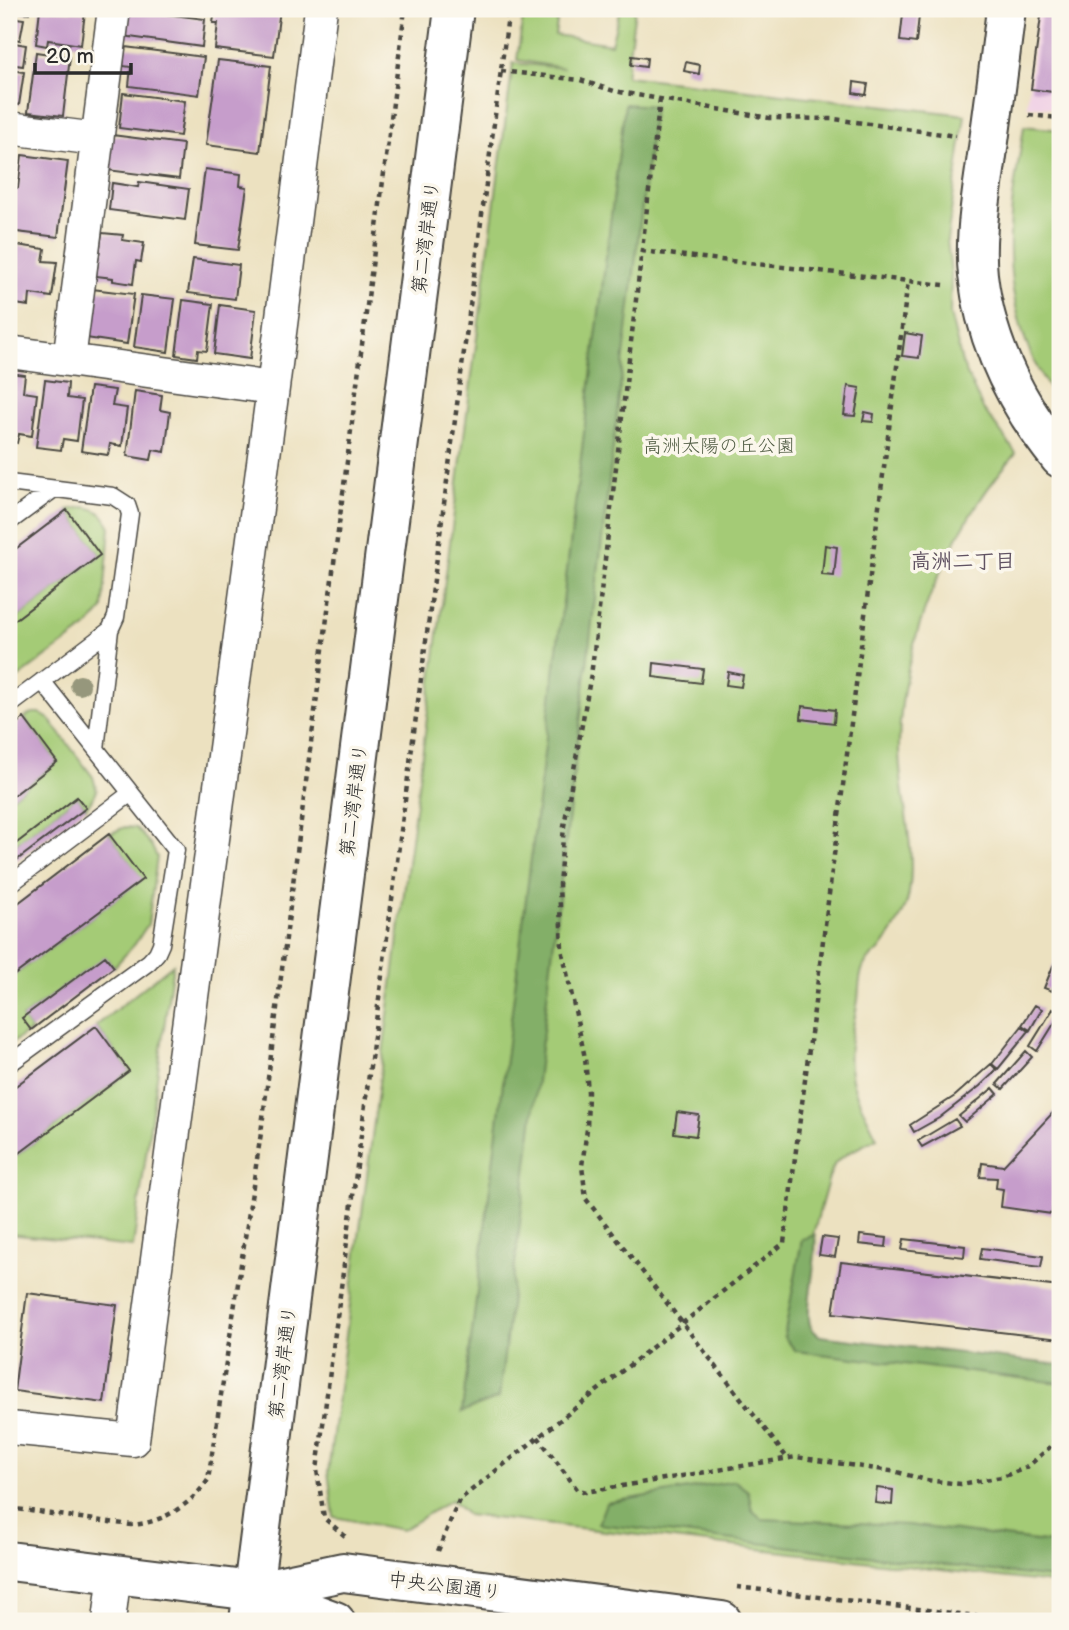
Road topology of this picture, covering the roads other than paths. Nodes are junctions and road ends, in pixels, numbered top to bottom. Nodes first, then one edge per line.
1 (114, 9) edge
2 (321, 9) edge
3 (453, 9) edge
4 (1006, 9) edge
5 (9, 128) edge
6 (97, 139) junction
7 (9, 352) edge
8 (69, 360) junction
9 (273, 388) junction
10 (1060, 458) edge
11 (9, 483) edge
12 (54, 489) junction
13 (9, 522) edge
14 (110, 630) junction
15 (42, 681) junction
16 (9, 706) edge
17 (96, 749) junction
18 (131, 793) junction
19 (9, 885) edge
20 (9, 1064) edge
21 (9, 1427) edge
22 (9, 1561) edge
23 (115, 1573) junction
24 (725, 1604) edge
25 (251, 1606) edge
26 (109, 1621) edge
27 (335, 1621) edge

1 - 6 street
2 - 9 street
3 - 25 street, 第二湾岸通り
4 - 10 street
5 - 6 street
6 - 8 street
7 - 8 street
8 - 9 street
9 - 21 street
11 - 12 lane
12 - 13 lane
12 - 14 lane
14 - 15 lane
14 - 17 lane
15 - 16 lane
15 - 17 lane
17 - 18 lane
18 - 19 lane
18 - 20 lane
22 - 23 street, 中央公園通り
23 - 25 street, 中央公園通り
23 - 26 street
24 - 25 street, 中央公園通り
25 - 27 street, 中央公園通り

